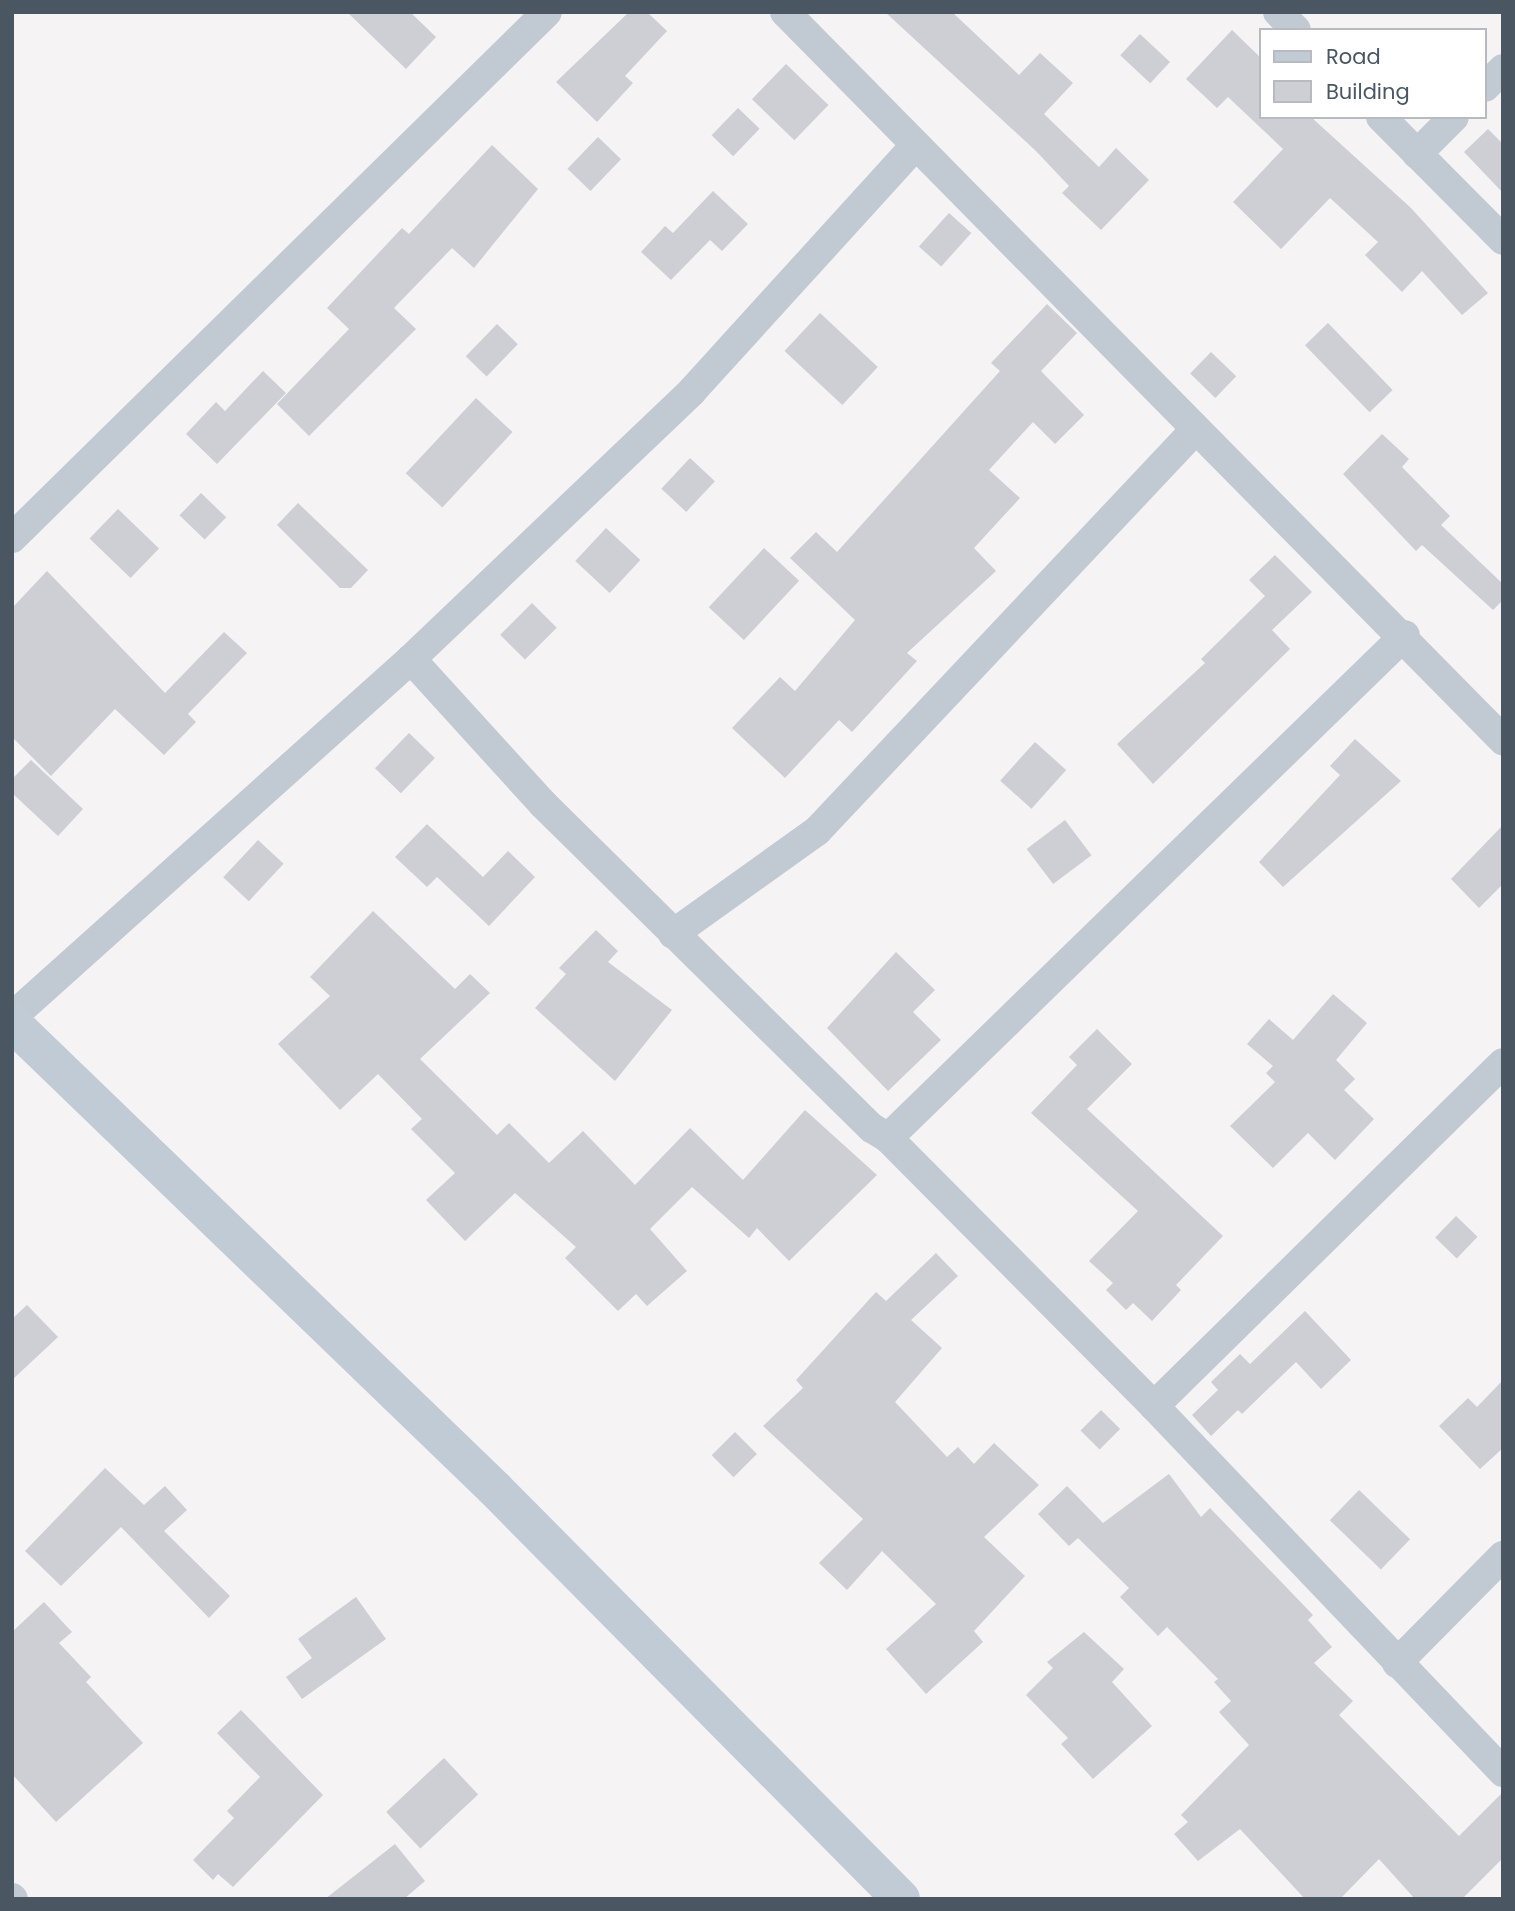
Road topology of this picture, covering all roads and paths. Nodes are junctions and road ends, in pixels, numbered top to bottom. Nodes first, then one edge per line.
1 (547, 12) edge
2 (785, 12) edge
3 (1278, 12) edge
4 (1294, 28) edge
5 (1503, 69) edge
6 (1487, 85) edge
7 (1383, 119) edge
8 (1452, 119) edge
9 (914, 147) junction
10 (1417, 154) junction
11 (1503, 240) edge
12 (1196, 429) junction
13 (12, 538) edge
14 (1405, 635) junction
15 (411, 659) junction
16 (1503, 740) edge
17 (673, 934) junction
18 (12, 1017) edge
19 (12, 1023) edge
20 (1503, 1063) edge
21 (888, 1138) junction
22 (1154, 1406) junction
23 (1503, 1556) edge
24 (1396, 1663) junction
25 (1503, 1772) edge
26 (901, 1899) edge

1 - 13 street
2 - 9 street
3 - 4 street
5 - 6 street
7 - 10 street
8 - 10 street
9 - 12 street
9 - 15 street
10 - 11 street
12 - 14 street
12 - 17 street
14 - 16 street
14 - 21 street
15 - 17 street
15 - 18 street
17 - 21 street
19 - 26 main road
20 - 22 street
21 - 22 street
22 - 24 street
23 - 24 street
24 - 25 street

